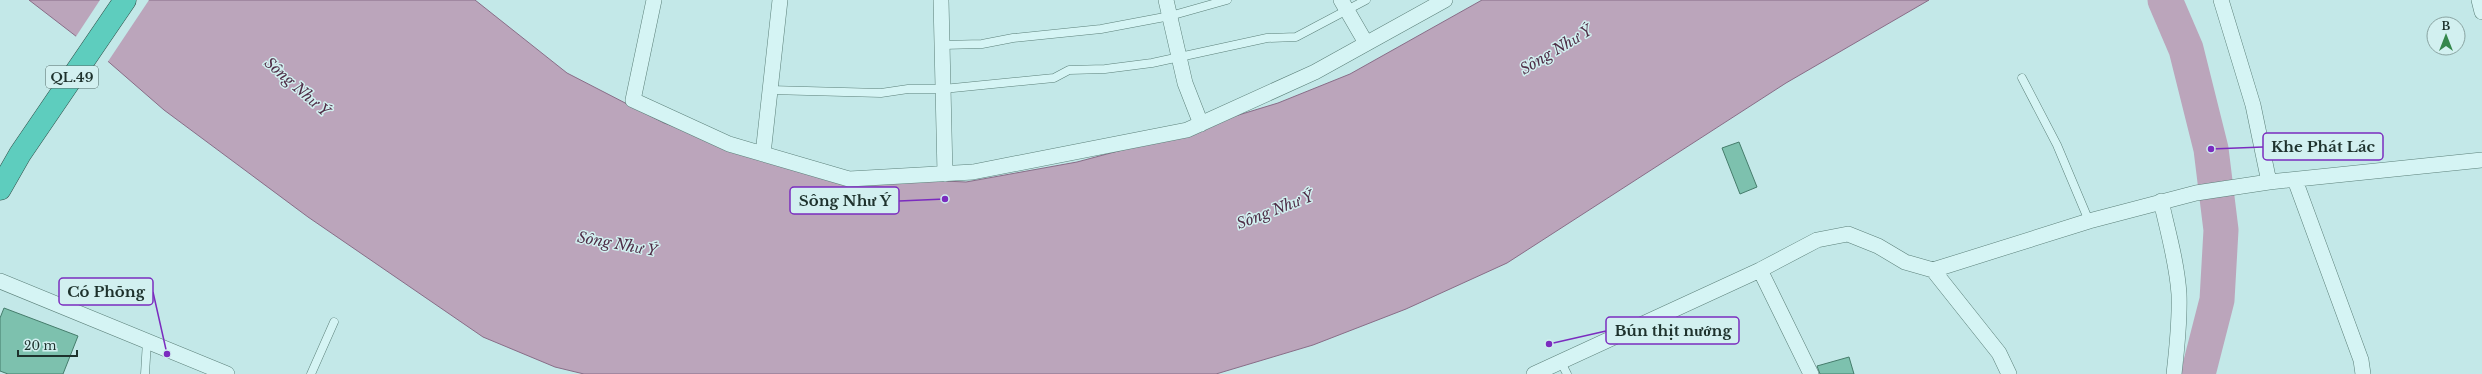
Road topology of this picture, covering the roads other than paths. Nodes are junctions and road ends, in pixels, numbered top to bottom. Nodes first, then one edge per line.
1 (125, 0) edge
2 (654, 0) edge
3 (780, 0) edge
4 (941, 0) edge
5 (1166, 0) edge
6 (1227, 0) edge
7 (1366, 0) edge
8 (1445, 0) edge
9 (2222, 0) edge
10 (2479, 0) edge
11 (1344, 4) edge
12 (2482, 12) edge
13 (1170, 16) junction
14 (1366, 43) junction
15 (943, 45) junction
16 (1179, 58) junction
17 (2022, 78) dead end
18 (943, 88) junction
19 (770, 90) junction
20 (1201, 124) junction
21 (763, 154) junction
22 (2482, 160) edge
23 (945, 174) junction
24 (2295, 180) junction
25 (2269, 182) junction
26 (0, 189) edge
27 (2160, 201) junction
28 (2089, 221) junction
29 (1760, 270) junction
30 (1933, 270) junction
31 (0, 281) edge
32 (334, 322) dead end
33 (147, 342) junction
34 (1564, 368) edge
35 (145, 374) edge
36 (227, 374) edge
37 (311, 374) edge
38 (1534, 374) edge
39 (1811, 374) edge
40 (2009, 374) edge
41 (2174, 374) edge
42 (2363, 374) edge

1 - 26 highway, QL.49
2 - 21 street
3 - 19 street
4 - 15 street
5 - 13 street
6 - 13 lane
7 - 11 lane
8 - 14 street
9 - 25 street
10 - 12 street
11 - 14 street
11 - 16 lane
13 - 15 lane
13 - 16 street
14 - 20 street
15 - 18 street
16 - 18 lane
16 - 20 street
17 - 28 lane
18 - 19 lane
18 - 23 street
19 - 21 street
20 - 23 street
21 - 23 street
22 - 24 street
24 - 25 street
24 - 42 street
25 - 27 street
27 - 28 street
27 - 41 street
28 - 30 street
29 - 30 street
29 - 34 street
29 - 39 street
30 - 40 street
31 - 33 street
32 - 37 lane
33 - 35 lane
33 - 36 street
34 - 38 street

